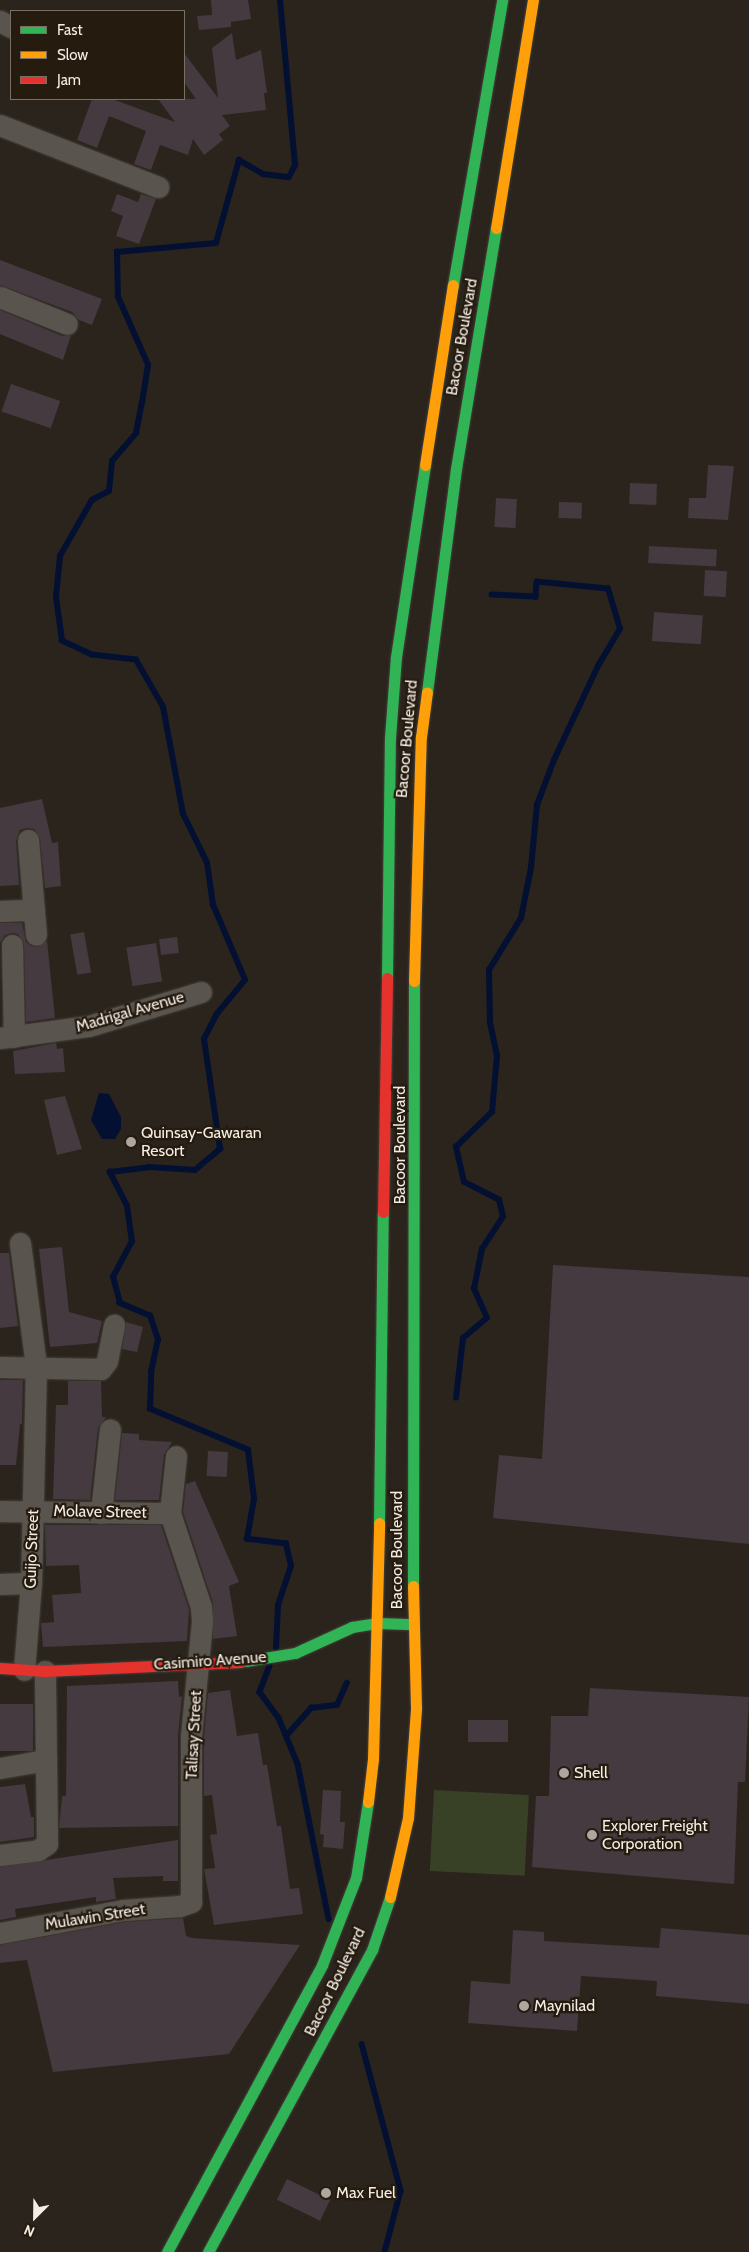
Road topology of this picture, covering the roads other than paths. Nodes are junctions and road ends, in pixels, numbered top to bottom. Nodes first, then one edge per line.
1 (496, 0) edge
2 (502, 0) edge
3 (533, 0) edge
4 (498, 20) junction
5 (0, 125) edge
6 (158, 188) dead end
7 (0, 297) edge
8 (67, 324) dead end
9 (28, 840) dead end
10 (34, 910) junction
11 (0, 911) edge
12 (36, 935) dead end
13 (12, 945) dead end
14 (201, 992) dead end
15 (7, 1037) edge
16 (20, 1243) dead end
17 (114, 1325) dead end
18 (36, 1366) junction
19 (0, 1367) edge
20 (110, 1429) dead end
21 (176, 1456) dead end
22 (0, 1511) edge
23 (33, 1511) junction
24 (101, 1512) junction
25 (170, 1514) junction
26 (0, 1584) edge
27 (31, 1584) junction
28 (378, 1623) junction
29 (413, 1624) junction
30 (198, 1664) junction
31 (0, 1668) edge
32 (24, 1670) junction
33 (45, 1671) junction
34 (46, 1760) junction
35 (0, 1768) edge
36 (0, 1855) edge
37 (191, 1902) joint
38 (0, 1932) edge
39 (167, 2252) edge
40 (208, 2252) edge

1 - 4 main road
2 - 4 main road, Bacoor Boulevard
3 - 29 main road, Bacoor Boulevard
4 - 28 main road, Bacoor Boulevard
5 - 6 street
7 - 8 street
9 - 10 street
10 - 11 street
10 - 12 street
13 - 15 street
14 - 15 street, Madrigal Avenue
16 - 18 street, Guijo Street
17 - 18 street
18 - 19 street
18 - 23 street, Guijo Street
20 - 24 street
21 - 25 street
22 - 23 street, Molave Street
23 - 24 street, Molave Street
23 - 27 street, Guijo Street
24 - 25 street, Molave Street
25 - 30 street, Talisay Street
26 - 27 street
27 - 32 street, Guijo Street
28 - 29 main road, Casimiro Avenue
28 - 30 main road, Casimiro Avenue
28 - 39 main road, Bacoor Boulevard
29 - 40 main road, Bacoor Boulevard
30 - 33 main road, Casimiro Avenue
30 - 37 street, Talisay Street
31 - 32 main road, Casimiro Avenue
32 - 33 main road, Casimiro Avenue
33 - 34 street
34 - 35 street
34 - 36 street
37 - 38 street, Mulawin Street

